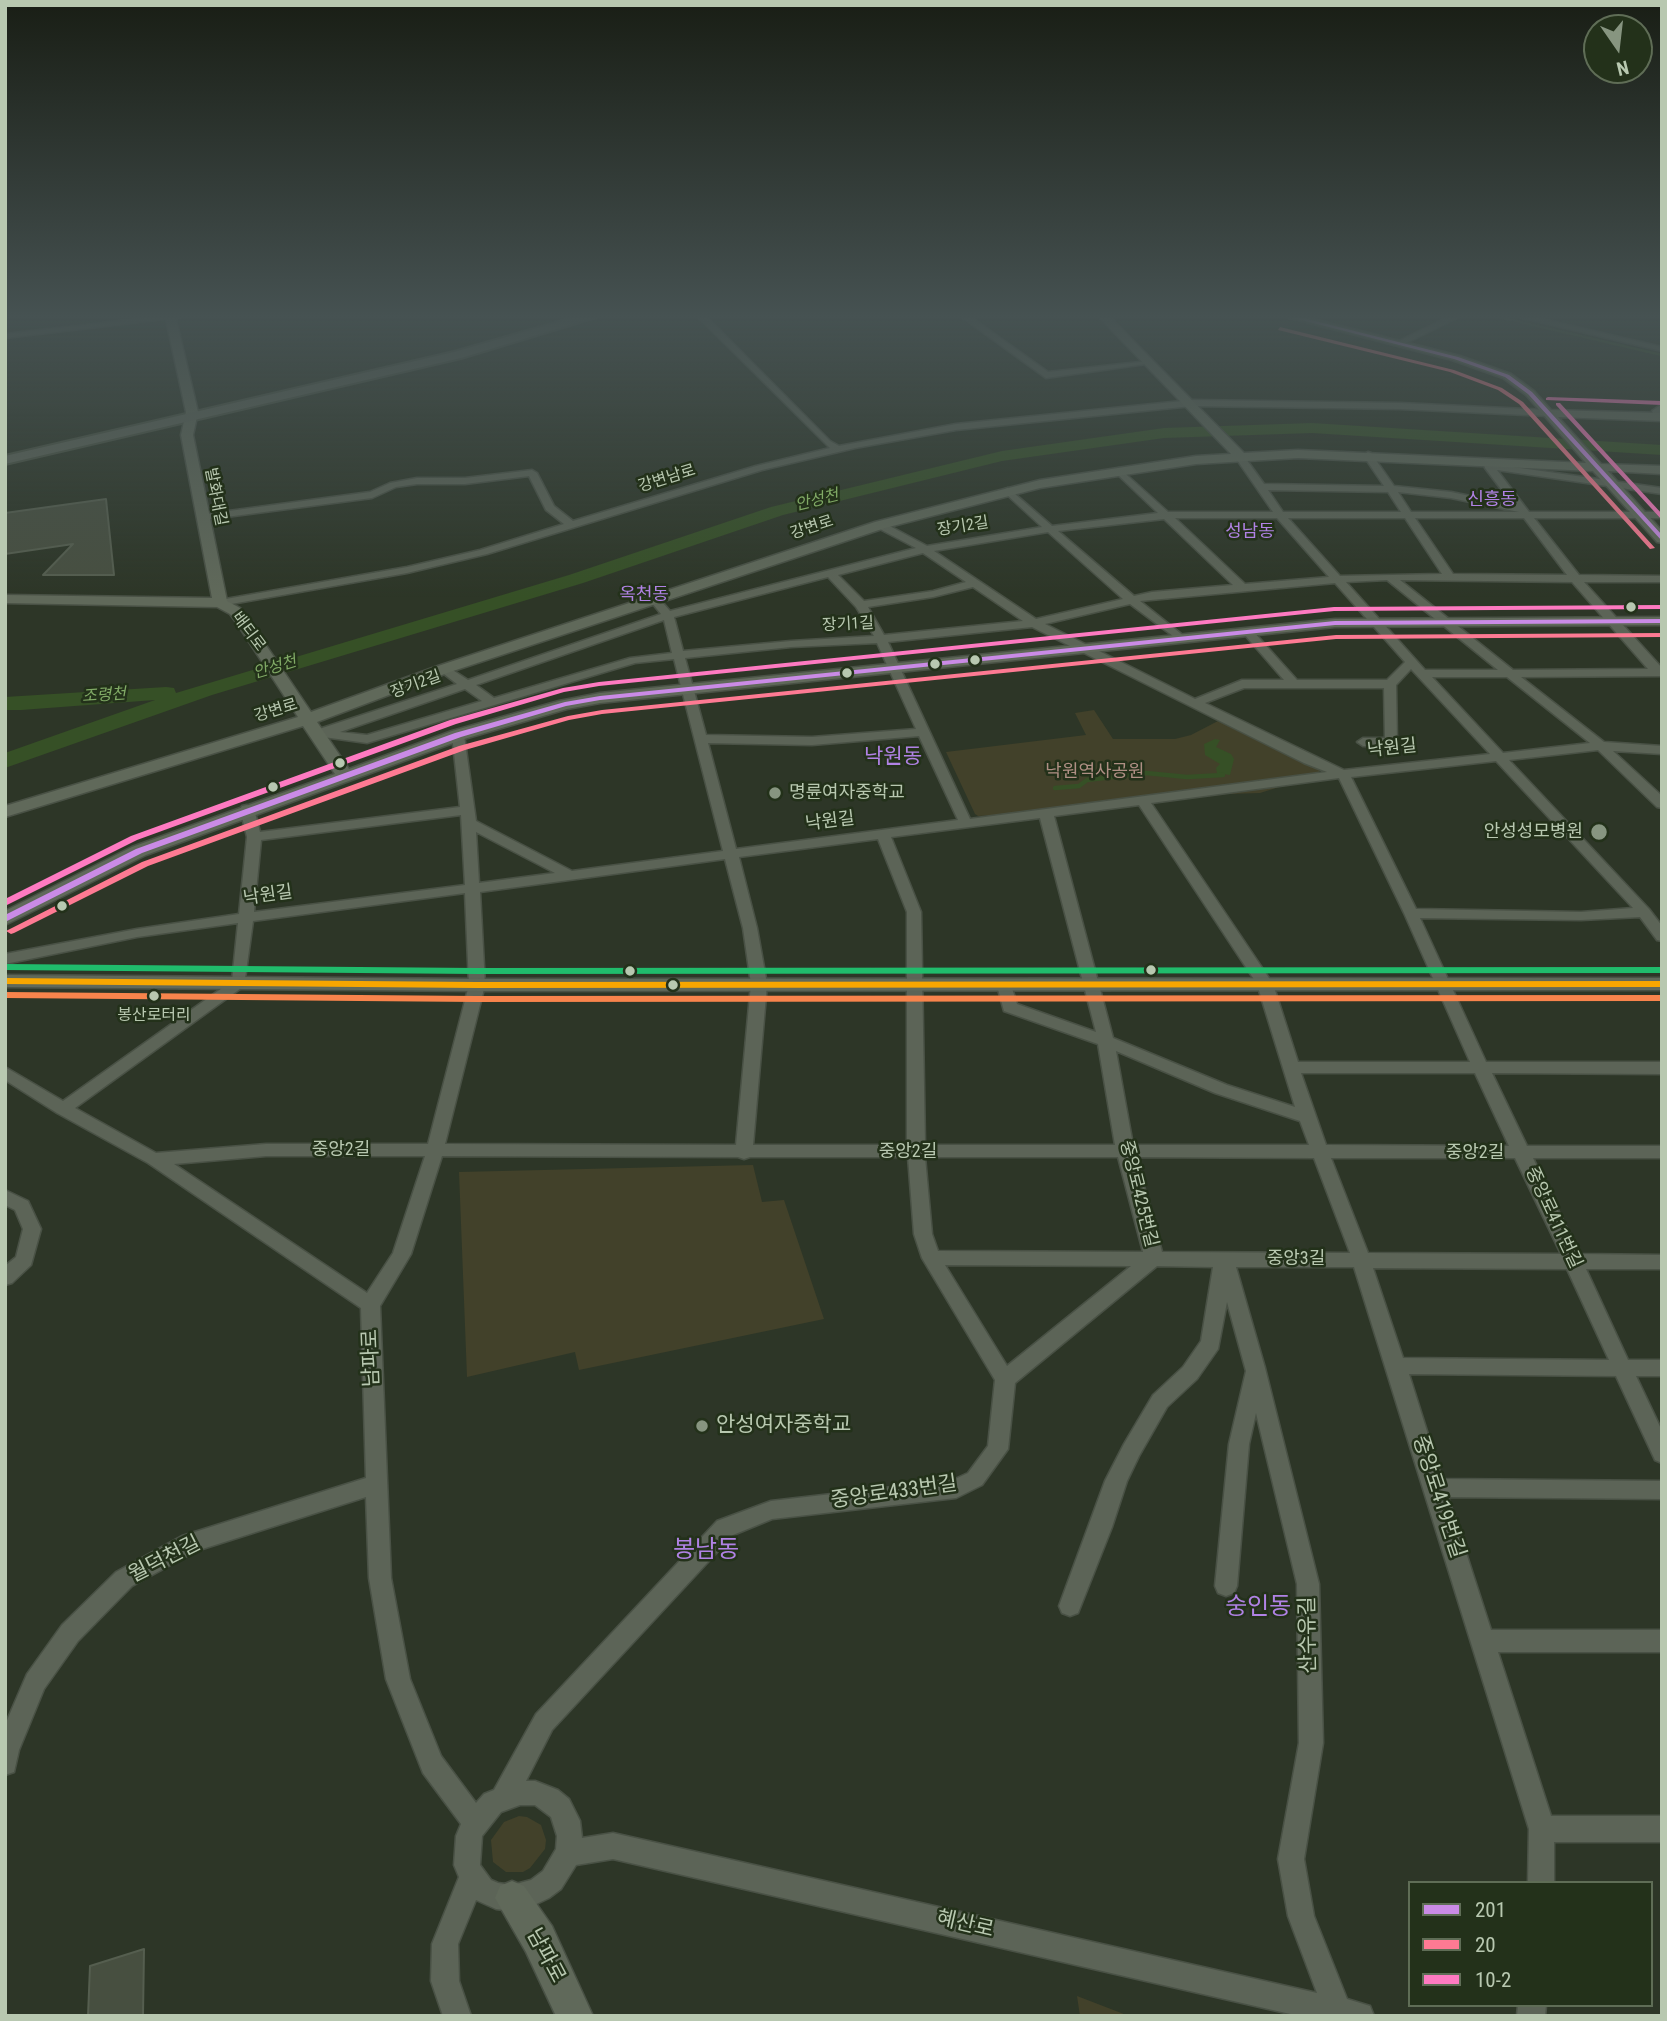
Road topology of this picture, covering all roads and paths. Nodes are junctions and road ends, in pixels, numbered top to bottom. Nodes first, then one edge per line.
1 (188, 409) edge
2 (217, 409) edge
3 (217, 409) edge
4 (794, 409) edge
5 (1175, 409) edge
6 (1196, 409) edge
7 (1464, 409) edge
8 (1544, 409) edge
9 (1660, 414) edge
10 (1549, 415) junction
11 (190, 418) junction
12 (838, 449) junction
13 (1239, 455) junction
14 (1368, 455) junction
15 (5, 457) edge
16 (1487, 463) junction
17 (1594, 465) junction
18 (1662, 470) edge
19 (1119, 471) junction
20 (1611, 483) junction
21 (1261, 487) junction
22 (1392, 489) junction
23 (1008, 491) junction
24 (1662, 491) edge
25 (1526, 513) junction
26 (1168, 515) junction
27 (1662, 515) edge
28 (1282, 516) junction
29 (1410, 516) junction
30 (1642, 516) junction
31 (203, 517) junction
32 (571, 525) junction
33 (880, 525) junction
34 (1050, 529) junction
35 (1662, 539) edge
36 (925, 549) junction
37 (830, 573) junction
38 (1389, 577) junction
39 (1449, 577) junction
40 (1338, 579) junction
41 (1576, 579) junction
42 (1662, 579) edge
43 (975, 583) junction
44 (1242, 587) junction
45 (653, 598) junction
46 (1130, 598) junction
47 (5, 599) edge
48 (184, 603) junction
49 (861, 605) junction
50 (227, 607) junction
51 (668, 615) junction
52 (1613, 620) junction
53 (1444, 621) junction
54 (1662, 621) edge
55 (1376, 622) junction
56 (1034, 623) junction
57 (1248, 632) junction
58 (881, 639) junction
59 (1181, 639) junction
60 (1083, 649) junction
61 (680, 656) junction
62 (1412, 662) junction
63 (894, 668) junction
64 (444, 669) junction
65 (1659, 672) edge
66 (1422, 674) junction
67 (1513, 674) junction
68 (464, 684) junction
69 (1390, 684) junction
70 (1295, 685) junction
71 (686, 689) junction
72 (492, 702) junction
73 (1195, 703) junction
74 (308, 723) junction
75 (924, 732) junction
76 (458, 735) junction
77 (700, 739) junction
78 (1363, 743) dead end
79 (1601, 746) junction
80 (1662, 750) edge
81 (1499, 756) junction
82 (1343, 774) junction
83 (344, 775) junction
84 (1143, 801) junction
85 (1662, 804) edge
86 (247, 809) junction
87 (5, 812) edge
88 (1045, 813) junction
89 (468, 816) junction
90 (966, 824) junction
91 (883, 835) junction
92 (254, 837) junction
93 (731, 853) junction
94 (569, 875) junction
95 (474, 888) junction
96 (1644, 912) junction
97 (1411, 913) junction
98 (246, 918) junction
99 (5, 919) edge
100 (1662, 937) edge
101 (5, 959) edge
102 (5, 981) edge
103 (1004, 982) junction
104 (239, 983) junction
105 (1090, 983) junction
106 (759, 984) junction
107 (1265, 984) junction
108 (1441, 984) junction
109 (1662, 984) edge
110 (477, 985) junction
111 (914, 985) junction
112 (1106, 1041) junction
113 (1290, 1068) junction
114 (1662, 1068) edge
115 (1483, 1070) junction
116 (5, 1072) edge
117 (63, 1109) junction
118 (1307, 1117) junction
119 (1125, 1150) junction
120 (435, 1151) junction
121 (916, 1152) junction
122 (1662, 1152) edge
123 (744, 1153) junction
124 (1522, 1153) junction
125 (1321, 1154) junction
126 (154, 1159) junction
127 (5, 1196) edge
128 (931, 1258) junction
129 (1154, 1258) junction
130 (1224, 1259) junction
131 (1361, 1259) junction
132 (1662, 1262) edge
133 (1574, 1263) junction
134 (5, 1278) edge
135 (370, 1305) junction
136 (1396, 1366) junction
137 (1255, 1368) junction
138 (1621, 1368) junction
139 (1662, 1368) edge
140 (1005, 1379) junction
141 (1662, 1454) edge
142 (377, 1484) junction
143 (1436, 1488) junction
144 (1662, 1490) edge
145 (1226, 1586) dead end
146 (1070, 1606) dead end
147 (1484, 1641) junction
148 (1662, 1641) edge
149 (5, 1763) edge
150 (504, 1797) junction
151 (475, 1822) junction
152 (1542, 1829) junction
153 (1662, 1829) edge
154 (568, 1853) junction
155 (472, 1877) junction
156 (1541, 1881) edge
157 (512, 1898) junction
158 (1349, 2013) edge
159 (457, 2016) edge
160 (575, 2016) edge

1 - 11 main road, 발화대길
2 - 11 main road
3 - 11 main road
4 - 12 street
5 - 12 street, 강변남로
6 - 13 main road
7 - 10 street, 강변남로
8 - 10 main road
9 - 10 main road
10 - 17 main road
11 - 15 main road
11 - 15 main road
11 - 31 main road, 발화대길
12 - 32 street, 강변남로
13 - 14 main road, 강변로
13 - 19 main road, 강변로
13 - 21 street
14 - 16 main road, 강변로
14 - 22 street
16 - 17 main road, 강변로
16 - 20 street
16 - 25 street
17 - 18 main road, 강변로
17 - 20 main road
19 - 23 main road, 강변로
19 - 26 street
20 - 24 street
20 - 30 main road
21 - 22 street
21 - 28 street
22 - 25 street
22 - 29 street
23 - 33 main road, 강변로
23 - 34 street
25 - 29 street, 장기2길
25 - 30 street, 장기2길
25 - 41 street
26 - 28 street, 장기2길
26 - 34 street, 장기2길
26 - 44 street
27 - 30 street, 장기2길
28 - 29 street, 장기2길
28 - 40 street
29 - 39 street
30 - 35 main road
31 - 32 street
31 - 50 main road, 발화대길
32 - 50 street, 강변남로
33 - 36 street
33 - 45 main road, 강변로
34 - 36 street, 장기2길
34 - 46 street
36 - 37 street, 장기2길
36 - 43 street
37 - 49 street
37 - 51 street, 장기2길
38 - 39 street, 장기1길
38 - 40 street, 장기1길
38 - 53 street
39 - 41 street, 장기1길
40 - 44 street, 장기1길
40 - 55 street
41 - 42 street, 장기1길
41 - 52 street
43 - 49 street
43 - 56 street
44 - 46 street, 장기1길
45 - 51 street
45 - 64 main road, 강변로
46 - 56 street, 장기1길
46 - 59 street
47 - 48 main road
48 - 50 main road
48 - 50 main road
49 - 58 street
50 - 74 main road, 배티로
51 - 61 street
51 - 68 street, 장기2길
52 - 53 main road
52 - 54 main road
52 - 65 street
53 - 55 main road
53 - 67 street
55 - 57 main road
55 - 62 street
56 - 58 street, 장기1길
56 - 60 street
57 - 59 main road
57 - 70 street
58 - 61 street, 장기1길
58 - 63 street
59 - 60 main road
60 - 63 main road
60 - 73 street
61 - 71 street
61 - 72 street, 장기1길
62 - 66 street
62 - 69 street
63 - 71 main road
63 - 75 street
64 - 68 street
64 - 74 main road, 강변로
65 - 67 street
66 - 67 street
66 - 81 street
67 - 79 street
68 - 72 street
68 - 74 street, 장기2길
69 - 70 street
69 - 78 street, 낙원길
70 - 73 street
71 - 76 main road
71 - 77 street
72 - 74 street, 장기1길
73 - 82 street
74 - 83 main road, 배티로
74 - 87 main road, 강변로
75 - 77 street
75 - 90 street
76 - 83 main road
76 - 89 street
77 - 93 street
79 - 80 street, 낙원길
79 - 81 street, 낙원길
79 - 85 street
81 - 82 street, 낙원길
81 - 96 street
82 - 84 street, 낙원길
82 - 97 street, 중앙로411번길
83 - 86 main road
84 - 88 street, 낙원길
84 - 107 street, 중앙로419번길
86 - 92 street
86 - 99 main road
88 - 90 street, 낙원길
88 - 105 street, 중앙로425번길
89 - 92 street
89 - 94 street
89 - 95 street
90 - 91 street, 낙원길
91 - 93 street, 낙원길
91 - 111 street
92 - 98 street
93 - 94 street, 낙원길
93 - 106 street
94 - 95 street, 낙원길
95 - 98 street, 낙원길
95 - 110 street
96 - 97 street
96 - 100 street
97 - 108 street, 중앙로411번길
98 - 101 street, 낙원길
98 - 104 street
102 - 104 main road
103 - 105 main road
103 - 111 main road
103 - 112 street
104 - 110 main road
104 - 117 street
105 - 107 main road
105 - 112 street, 중앙로425번길
106 - 110 main road
106 - 111 main road
106 - 123 street
107 - 108 main road
107 - 113 street, 중앙로419번길
108 - 109 main road
108 - 115 street, 중앙로411번길
110 - 120 street
111 - 121 street
112 - 118 street
112 - 119 street, 중앙로425번길
113 - 115 street
113 - 118 street, 중앙로419번길
114 - 115 street
115 - 124 street, 중앙로411번길
116 - 117 street, 남파로
117 - 126 street, 남파로
118 - 125 street, 중앙로419번길
119 - 121 street, 중앙2길
119 - 125 street, 중앙2길
119 - 129 street, 중앙로425번길
120 - 123 street, 중앙2길
120 - 126 street, 중앙2길
120 - 135 street
121 - 123 street, 중앙2길
121 - 128 street
122 - 124 street, 중앙2길
124 - 125 street, 중앙2길
124 - 133 street, 중앙로411번길
125 - 131 street, 중앙로419번길
126 - 135 street, 남파로
127 - 134 street
128 - 129 street, 중앙3길
128 - 140 street
129 - 130 street, 중앙3길
129 - 140 street, 중앙로425번길
130 - 131 street, 중앙3길
130 - 137 street, 산수유길
130 - 146 street
131 - 133 street, 중앙3길
131 - 136 street, 중앙로419번길
132 - 133 street, 중앙3길
133 - 138 street, 중앙로411번길
135 - 142 street, 남파로
136 - 138 street
136 - 143 street, 중앙로419번길
137 - 145 street
137 - 158 street, 산수유길
138 - 139 street
138 - 141 street, 중앙로411번길
140 - 150 street, 중앙로433번길
142 - 149 street, 월덕천길
142 - 151 street, 남파로
143 - 144 street
143 - 147 street, 중앙로419번길
147 - 148 street
147 - 152 street, 중앙로419번길
150 - 151 street
150 - 154 street
151 - 155 street
152 - 153 street
152 - 156 street, 중앙로419번길
154 - 157 street
154 - 158 street, 혜산로
155 - 157 street
155 - 159 street
157 - 160 main road, 남파로

